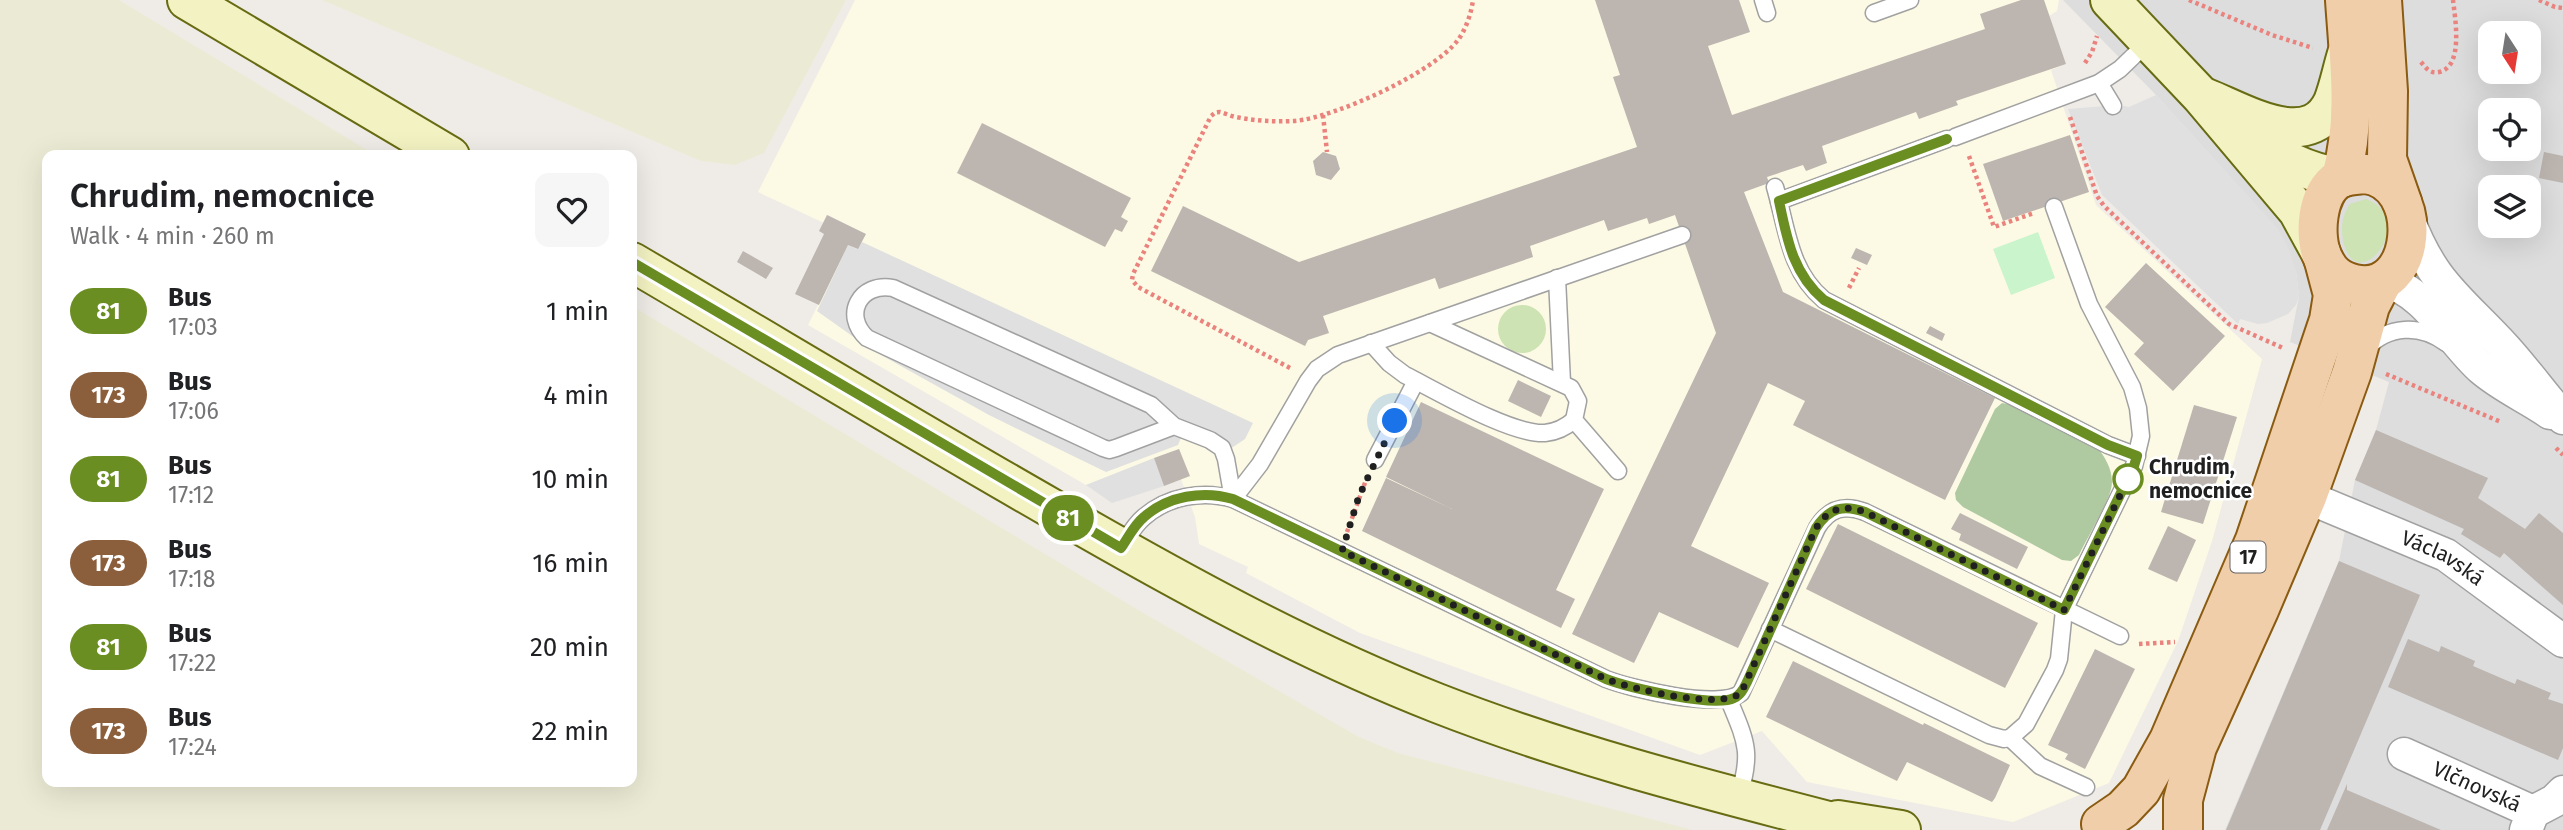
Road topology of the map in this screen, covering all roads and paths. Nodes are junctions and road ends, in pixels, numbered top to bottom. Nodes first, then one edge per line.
1 (187, 0) edge
2 (1473, 0) edge
3 (1910, 0) edge
4 (2189, 0) edge
5 (2345, 0) edge
6 (2382, 0) edge
7 (2453, 0) edge
8 (2539, 0) edge
9 (2563, 8) edge
10 (1874, 13) dead end
11 (2103, 13) edge
12 (2148, 41) junction
13 (2335, 50) junction
14 (2418, 57) dead end
15 (2082, 65) dead end
16 (2099, 83) junction
17 (2062, 96) junction
18 (2201, 96) junction
19 (2113, 106) dead end
20 (1323, 115) junction
21 (1954, 137) junction
22 (440, 150) edge
23 (1326, 152) dead end
24 (2341, 178) junction
25 (2054, 207) joint
26 (2404, 209) junction
27 (1682, 235) dead end
28 (2322, 257) junction
29 (637, 265) edge
30 (1557, 278) junction
31 (2383, 281) junction
32 (1430, 323) junction
33 (1371, 343) junction
34 (2289, 350) dead end
35 (2480, 367) junction
36 (2368, 373) junction
37 (1308, 381) junction
38 (1416, 381) junction
39 (1562, 383) junction
40 (1574, 420) junction
41 (1174, 426) junction
42 (2511, 426) dead end
43 (2558, 427) edge
44 (2563, 455) edge
45 (2137, 456) junction
46 (1375, 460) joint
47 (1618, 471) dead end
48 (2307, 497) junction
49 (1233, 499) junction
50 (1121, 548) junction
51 (1342, 551) junction
52 (2064, 610) junction
53 (1770, 629) junction
54 (2120, 636) joint
55 (2563, 642) edge
56 (2183, 644) dead end
57 (1729, 700) junction
58 (2010, 738) junction
59 (2404, 754) dead end
60 (2086, 787) dead end
61 (2563, 792) edge
62 (1738, 798) junction
63 (1787, 810) junction
64 (2530, 821) edge
65 (2096, 828) edge
66 (1863, 830) edge
67 (1901, 830) edge
68 (2176, 830) edge
69 (2183, 830) edge

1 - 22 street
2 - 20 path
3 - 10 lane
4 - 13 path
5 - 13 main road
6 - 26 main road
7 - 14 path
8 - 9 path
11 - 12 street
11 - 15 path
12 - 16 lane
12 - 18 street
13 - 18 street
13 - 24 main road
16 - 17 lane
16 - 19 lane
17 - 21 lane
17 - 34 path
18 - 24 street
18 - 28 street
20 - 23 path
20 - 37 path
21 - 25 path
21 - 45 lane
24 - 26 main road
24 - 28 main road
25 - 45 lane
26 - 31 main road
26 - 43 street
27 - 30 lane
28 - 31 main road
28 - 65 main road, 17
29 - 50 street
30 - 32 lane
30 - 39 lane
31 - 35 street
31 - 36 main road, 17
32 - 33 lane
32 - 39 lane
33 - 37 lane
33 - 38 lane
35 - 36 lane
35 - 43 street
36 - 42 path
36 - 48 main road, 17
37 - 49 lane
38 - 40 lane
38 - 46 lane
39 - 40 lane
40 - 47 lane
41 - 41 lane
41 - 49 lane
43 - 44 path
45 - 52 lane
46 - 51 path
48 - 55 street, Václavská
48 - 69 main road, 17
49 - 50 lane
49 - 51 lane
50 - 62 street
51 - 57 lane
52 - 53 lane
52 - 54 lane
52 - 58 lane
53 - 57 lane
53 - 58 lane
54 - 56 path
57 - 62 lane
58 - 60 lane
59 - 64 street, Vlčnovská
61 - 64 street
62 - 63 street
63 - 66 street
63 - 67 street
65 - 68 main road

